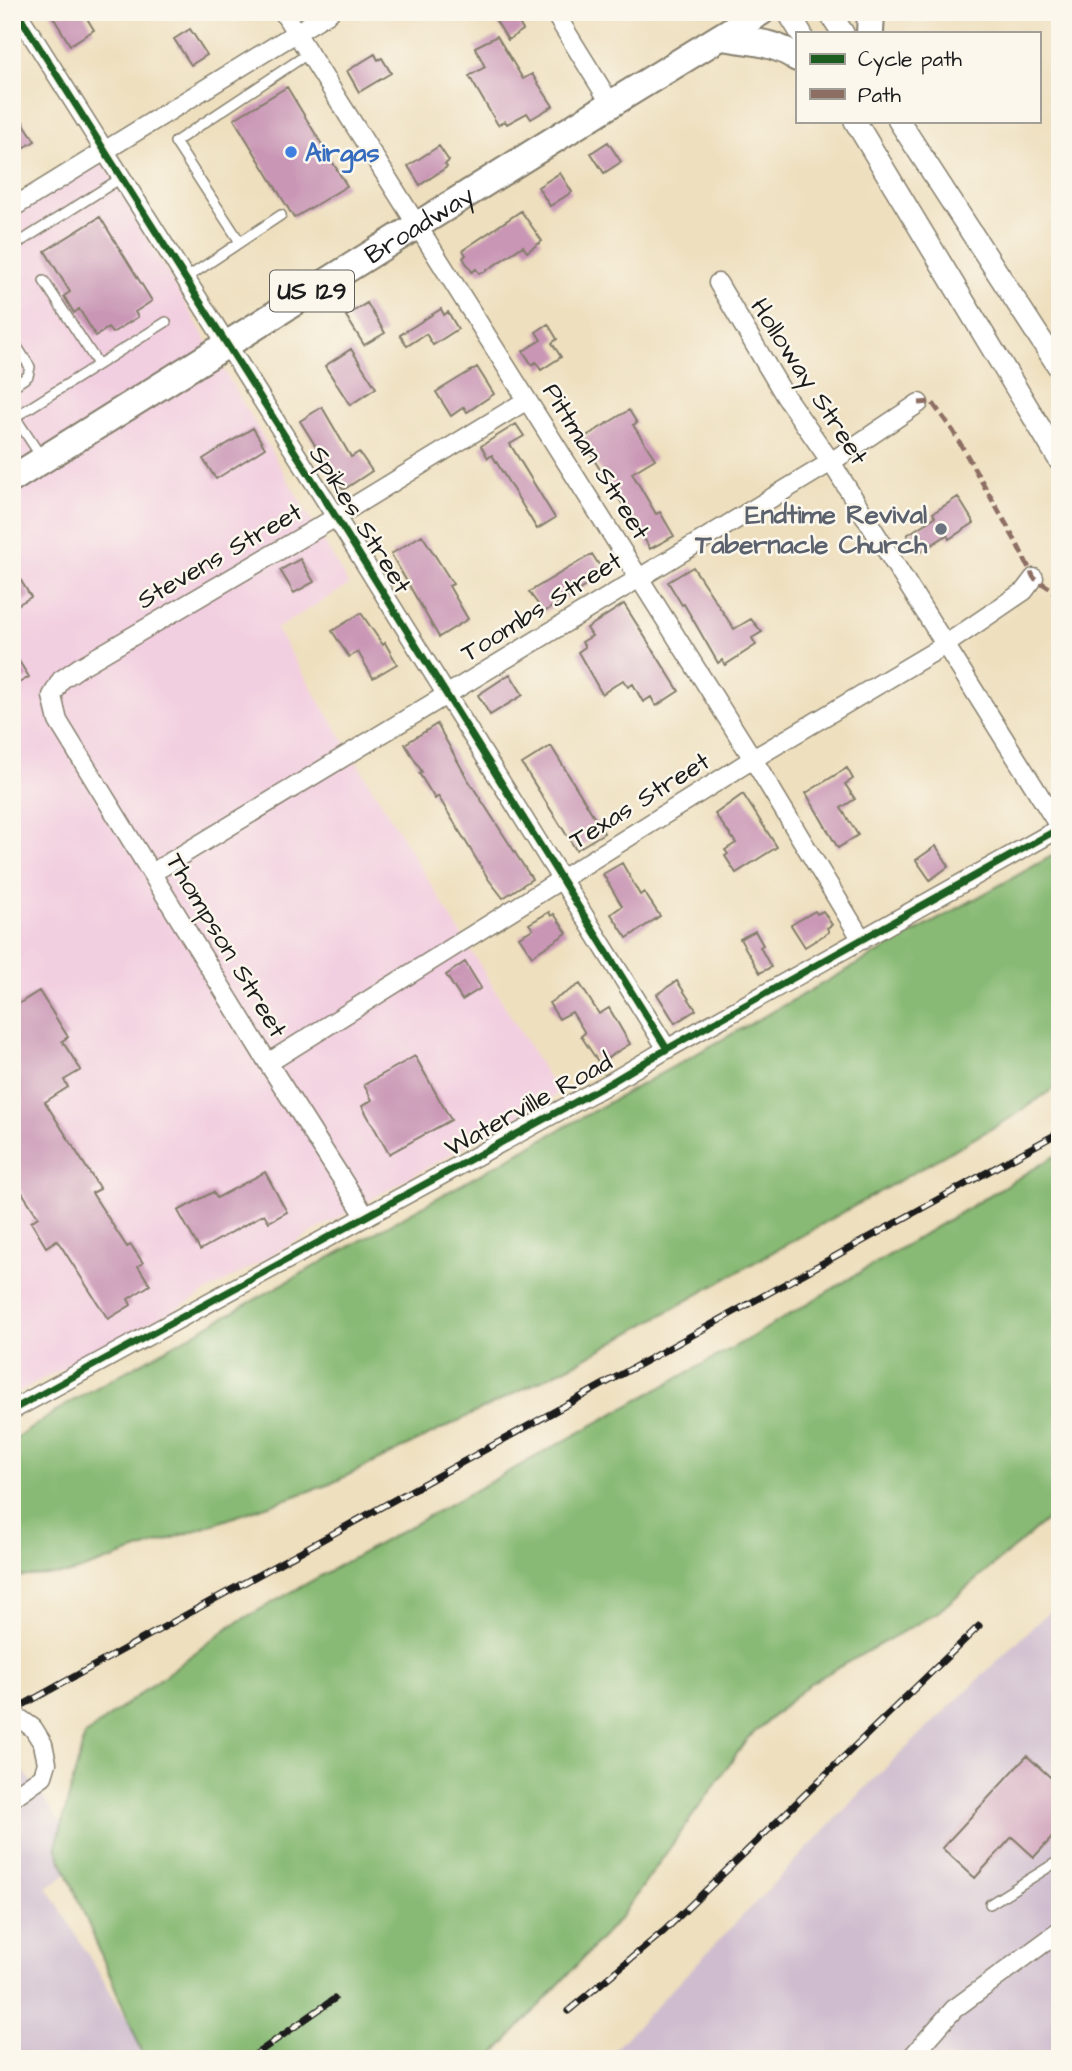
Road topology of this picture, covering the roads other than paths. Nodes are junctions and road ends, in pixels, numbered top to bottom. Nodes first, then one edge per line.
1 (17, 12) edge
2 (283, 12) edge
3 (330, 12) edge
4 (554, 12) edge
5 (734, 12) edge
6 (761, 12) edge
7 (788, 12) edge
8 (829, 12) edge
9 (871, 12) edge
10 (800, 32) edge
11 (842, 32) edge
12 (870, 32) edge
13 (296, 33) junction
14 (721, 37) junction
15 (309, 53) junction
16 (796, 57) edge
17 (611, 103) junction
18 (856, 122) edge
19 (900, 122) edge
20 (105, 152) junction
21 (121, 178) junction
22 (12, 208) edge
23 (281, 215) dead end
24 (416, 226) junction
25 (240, 242) junction
26 (12, 247) edge
27 (185, 279) junction
28 (44, 281) dead end
29 (718, 283) dead end
30 (166, 322) dead end
31 (12, 339) edge
32 (227, 345) junction
33 (98, 365) junction
34 (1060, 369) edge
35 (12, 387) edge
36 (527, 400) junction
37 (919, 403) dead end
38 (14, 415) edge
39 (43, 459) junction
40 (1060, 461) edge
41 (831, 462) junction
42 (12, 478) edge
43 (336, 517) junction
44 (638, 578) junction
45 (1034, 578) dead end
46 (945, 645) junction
47 (52, 696) joint
48 (446, 696) junction
49 (753, 760) junction
50 (1060, 828) edge
51 (152, 873) junction
52 (561, 880) junction
53 (862, 940) junction
54 (667, 1049) junction
55 (268, 1063) junction
56 (366, 1217) junction
57 (12, 1410) edge
58 (12, 1713) edge
59 (12, 1798) edge
60 (1060, 1860) edge
61 (990, 1904) dead end
62 (1060, 1931) edge
63 (909, 2059) edge

1 - 20 street, Spikes Street
2 - 13 street, Pittman Street
3 - 13 street
4 - 17 street
5 - 14 main road
6 - 14 main road, US 129
7 - 10 street
8 - 11 street
9 - 12 main road
13 - 15 street, Pittman Street
13 - 20 street
14 - 16 main road
14 - 17 main road, US 129
15 - 24 street, Pittman Street
15 - 25 lane
17 - 24 main road, Broadway / US 129
18 - 40 street
19 - 34 street
20 - 21 street, Spikes Street
20 - 22 street
21 - 26 lane
21 - 27 street, Spikes Street
23 - 25 lane
24 - 32 main road, Broadway / US 129
24 - 36 street, Pittman Street
25 - 27 lane
27 - 32 street, Spikes Street
28 - 33 lane
29 - 41 street, Holloway Street
30 - 33 lane
31 - 35 lane
32 - 39 main road, Broadway / US 129
32 - 43 street, Spikes Street
33 - 38 lane
36 - 43 street, Stevens Street
36 - 44 street, Pittman Street
37 - 41 street, Toombs Street
38 - 39 lane
39 - 42 main road, Broadway / US 129
41 - 44 street, Toombs Street
41 - 46 street, Holloway Street
43 - 47 street, Stevens Street
43 - 48 street, Spikes Street
44 - 48 street, Toombs Street
44 - 49 street, Pittman Street
45 - 46 street, Texas Street
46 - 49 street, Texas Street
46 - 50 street, Holloway Street
47 - 51 street, Thompson Street
48 - 51 street, Toombs Street
48 - 52 street, Spikes Street
49 - 52 street, Texas Street
49 - 53 street, Pittman Street
50 - 53 street, Waterville Road
51 - 55 street, Thompson Street
52 - 54 street, Spikes Street
52 - 55 street, Texas Street
53 - 54 street, Waterville Road
54 - 56 street, Waterville Road
55 - 56 street, Thompson Street
56 - 57 street, Waterville Road
58 - 59 street
60 - 61 lane
62 - 63 street

